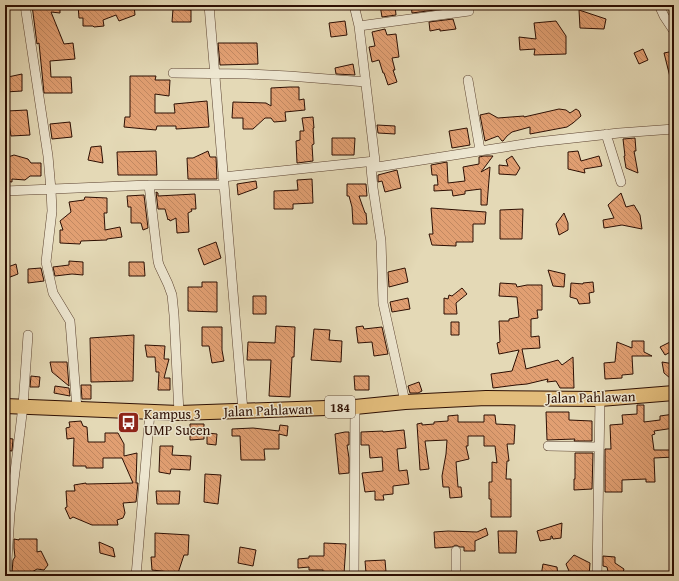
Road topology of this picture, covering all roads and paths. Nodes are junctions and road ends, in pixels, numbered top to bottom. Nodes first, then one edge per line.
1 (25, 5) edge
2 (209, 5) edge
3 (354, 5) edge
4 (659, 5) edge
5 (469, 10) dead end
6 (359, 26) junction
7 (674, 31) edge
8 (173, 73) dead end
9 (215, 74) junction
10 (468, 80) dead end
11 (366, 82) junction
12 (674, 129) edge
13 (606, 134) junction
14 (480, 150) junction
15 (373, 164) junction
16 (224, 181) junction
17 (621, 182) dead end
18 (149, 186) junction
19 (51, 190) junction
20 (5, 192) edge
21 (28, 336) dead end
22 (674, 393) edge
23 (600, 399) junction
24 (405, 402) junction
25 (5, 406) edge
26 (23, 406) junction
27 (355, 407) junction
28 (77, 409) junction
29 (243, 411) junction
30 (150, 412) junction
31 (179, 413) junction
32 (548, 446) dead end
33 (599, 447) junction
34 (456, 551) dead end
35 (6, 576) edge
36 (136, 576) edge
37 (354, 576) edge
38 (456, 576) edge
39 (597, 576) edge

1 - 19 street
2 - 9 street
3 - 6 street
4 - 7 street
5 - 6 street
6 - 11 street
8 - 9 street
9 - 11 street
9 - 16 street
10 - 14 street
11 - 15 street
12 - 13 street
13 - 14 street
13 - 17 street
14 - 15 street
15 - 16 street
15 - 24 street
16 - 18 street
16 - 29 street
18 - 19 street
18 - 31 street
19 - 20 street
19 - 28 street
21 - 26 street
22 - 23 main road, Jalan Pahlawan / 184
23 - 24 main road, Jalan Pahlawan / 184
23 - 33 street
24 - 27 main road, Jalan Pahlawan / 184
25 - 26 main road, Jalan Pahlawan / 184
26 - 28 main road, Jalan Pahlawan / 184
26 - 35 street
27 - 29 main road, Jalan Pahlawan / 184
27 - 37 street
28 - 30 main road, Jalan Pahlawan / 184
29 - 31 main road, Jalan Pahlawan / 184
30 - 31 main road, Jalan Pahlawan / 184
30 - 36 street
32 - 33 street
33 - 39 street
34 - 38 street

